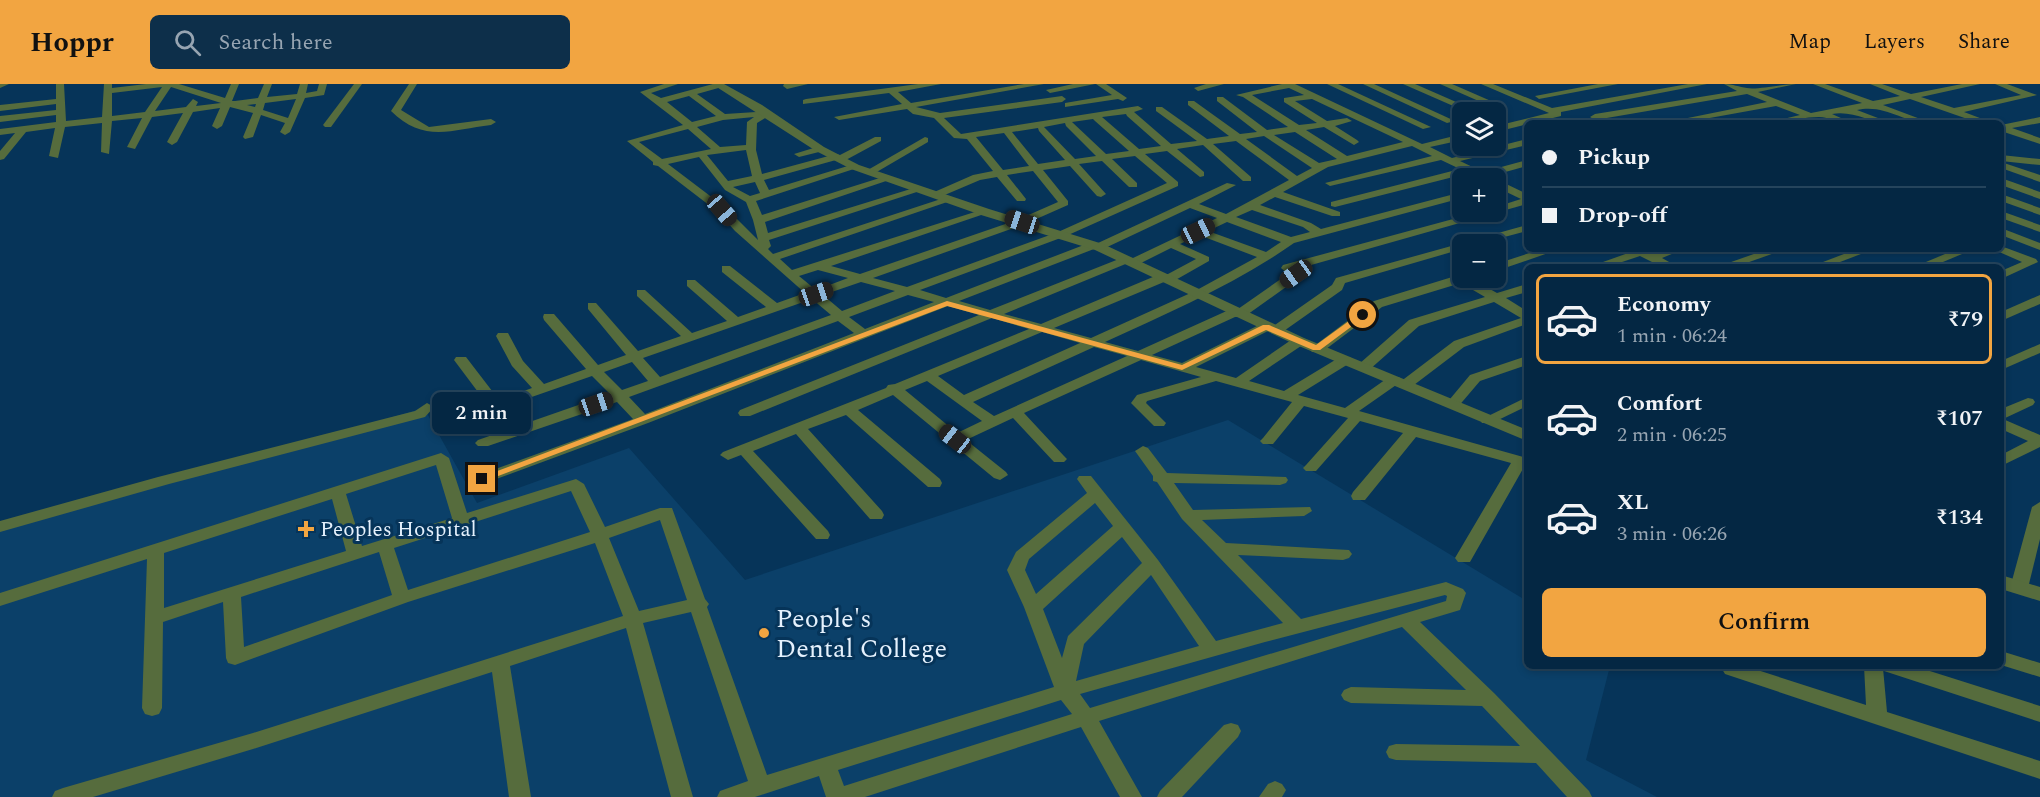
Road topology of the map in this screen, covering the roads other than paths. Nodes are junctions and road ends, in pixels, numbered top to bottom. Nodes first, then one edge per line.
1 (5, 84) edge
2 (60, 84) edge
3 (169, 84) edge
4 (236, 84) edge
5 (268, 84) edge
6 (304, 84) edge
7 (323, 84) edge
8 (358, 84) edge
9 (413, 84) edge
10 (674, 84) edge
11 (718, 84) edge
12 (804, 84) edge
13 (937, 84) edge
14 (1040, 84) edge
15 (1091, 84) edge
16 (1100, 84) edge
17 (1220, 84) edge
18 (1331, 84) edge
19 (1366, 84) edge
20 (1407, 84) edge
21 (1444, 84) edge
22 (1485, 84) edge
23 (1614, 84) edge
24 (1703, 84) edge
25 (1728, 84) edge
26 (1792, 84) edge
27 (1817, 84) edge
28 (1900, 84) edge
29 (1976, 84) edge
30 (1999, 84) edge
31 (0, 85) edge
32 (1289, 85) edge
33 (787, 86) dead end
34 (1878, 86) edge
35 (109, 87) edge
36 (1198, 88) dead end
37 (200, 89) edge
38 (891, 89) edge
39 (1050, 90) junction
40 (1748, 92) junction
41 (690, 93) junction
42 (1244, 94) junction
43 (302, 96) junction
44 (1120, 96) junction
45 (1313, 96) junction
46 (1539, 96) dead end
47 (1910, 96) junction
48 (2036, 97) edge
49 (953, 98) junction
50 (60, 101) junction
51 (661, 101) junction
52 (806, 102) dead end
53 (1065, 102) junction
54 (1488, 102) edge
55 (1529, 102) junction
56 (1191, 103) dead end
57 (1452, 103) edge
58 (1776, 103) junction
59 (227, 104) junction
60 (260, 105) junction
61 (312, 105) dead end
62 (910, 105) junction
63 (1874, 105) junction
64 (299, 106) junction
65 (1506, 107) edge
66 (0, 108) edge
67 (189, 108) junction
68 (1159, 109) dead end
69 (1846, 109) junction
70 (1553, 111) junction
71 (1953, 111) junction
72 (60, 112) junction
73 (149, 113) junction
74 (767, 113) junction
75 (971, 113) junction
76 (1130, 114) dead end
77 (1823, 114) junction
78 (937, 116) junction
79 (723, 117) junction
80 (839, 117) dead end
81 (1085, 117) junction
82 (1595, 117) dead end
83 (107, 118) junction
84 (0, 119) edge
85 (1098, 119) dead end
86 (1809, 119) edge
87 (1533, 120) edge
88 (1683, 120) edge
89 (1790, 120) edge
90 (1839, 120) edge
91 (1877, 120) edge
92 (1917, 120) edge
93 (1979, 120) edge
94 (2040, 120) edge
95 (290, 121) junction
96 (1450, 121) joint
97 (1347, 122) dead end
98 (1524, 122) edge
99 (491, 123) dead end
100 (61, 124) junction
101 (1069, 124) dead end
102 (1328, 124) junction
103 (328, 125) dead end
104 (217, 126) dead end
105 (690, 126) junction
106 (1426, 127) junction
107 (1506, 127) edge
108 (2004, 127) edge
109 (23, 129) junction
110 (1042, 129) dead end
111 (1297, 129) junction
112 (2004, 129) edge
113 (1006, 130) junction
114 (0, 132) edge
115 (285, 132) dead end
116 (1265, 133) junction
117 (1395, 134) junction
118 (971, 136) junction
119 (248, 137) dead end
120 (1237, 137) junction
121 (878, 139) dead end
122 (1452, 139) edge
123 (925, 140) dead end
124 (2040, 141) edge
125 (172, 142) dead end
126 (1205, 142) junction
127 (1354, 142) dead end
128 (1524, 143) edge
129 (674, 145) junction
130 (1416, 145) junction
131 (132, 147) dead end
132 (751, 147) junction
133 (1171, 147) junction
134 (820, 149) junction
135 (718, 150) junction
136 (106, 152) dead end
137 (1138, 152) junction
138 (701, 153) junction
139 (799, 154) dead end
140 (54, 156) dead end
141 (0, 157) edge
142 (1105, 157) junction
143 (838, 158) junction
144 (2004, 158) edge
145 (1344, 159) junction
146 (1445, 159) junction
147 (1072, 162) junction
148 (2037, 162) edge
149 (657, 163) junction
150 (1524, 164) edge
151 (855, 166) junction
152 (2004, 166) edge
153 (1036, 167) junction
154 (1318, 167) junction
155 (1465, 168) edge
156 (1506, 170) edge
157 (871, 171) junction
158 (1000, 173) junction
159 (1200, 174) dead end
160 (1452, 175) edge
161 (756, 177) junction
162 (890, 178) junction
163 (1246, 179) dead end
164 (2040, 179) edge
165 (1296, 180) junction
166 (2004, 182) edge
167 (1330, 183) dead end
168 (726, 185) junction
169 (1133, 185) dead end
170 (1231, 185) dead end
171 (1524, 187) edge
172 (1506, 188) edge
173 (921, 189) junction
174 (1512, 190) junction
175 (1274, 193) junction
176 (766, 194) junction
177 (1101, 194) dead end
178 (936, 195) junction
179 (1524, 197) edge
180 (1452, 198) edge
181 (2004, 198) edge
182 (2040, 198) edge
183 (951, 199) junction
184 (750, 200) junction
185 (1021, 200) dead end
186 (1524, 200) edge
187 (1189, 204) junction
188 (2021, 205) junction
189 (1251, 206) junction
190 (1506, 206) edge
191 (2004, 211) edge
192 (985, 212) junction
193 (2004, 213) edge
194 (2040, 213) edge
195 (1225, 218) junction
196 (759, 220) junction
197 (1022, 222) junction
198 (1453, 222) edge
199 (1524, 229) edge
200 (2040, 230) edge
201 (1198, 231) junction
202 (1319, 232) junction
203 (2004, 232) edge
204 (1062, 234) junction
205 (1504, 234) edge
206 (763, 238) junction
207 (1290, 241) junction
208 (1170, 244) junction
209 (1096, 246) junction
210 (2040, 247) edge
211 (1452, 249) edge
212 (2004, 250) edge
213 (1545, 252) edge
214 (1770, 252) edge
215 (1859, 252) edge
216 (1960, 252) edge
217 (1642, 253) edge
218 (769, 255) junction
219 (1268, 257) junction
220 (1131, 261) junction
221 (1605, 264) edge
222 (1666, 264) edge
223 (1732, 264) edge
224 (1825, 264) edge
225 (1928, 264) edge
226 (1506, 265) edge
227 (818, 266) junction
228 (726, 269) dead end
229 (2004, 274) edge
230 (790, 275) junction
231 (1166, 278) junction
232 (862, 279) junction
233 (1452, 281) edge
234 (691, 283) dead end
235 (1480, 288) edge
236 (1524, 289) edge
237 (904, 291) junction
238 (641, 293) dead end
239 (816, 294) junction
240 (1199, 294) junction
241 (1496, 297) junction
242 (2040, 299) edge
243 (947, 303) junction
244 (592, 306) dead end
245 (775, 308) junction
246 (1237, 313) junction
247 (838, 315) junction
248 (990, 316) junction
249 (1524, 316) edge
250 (2004, 316) edge
251 (549, 317) dead end
252 (1524, 319) edge
253 (736, 322) junction
254 (1271, 328) junction
255 (1040, 330) junction
256 (864, 335) junction
257 (503, 336) dead end
258 (690, 338) junction
259 (1299, 341) junction
260 (1090, 343) junction
261 (2040, 348) edge
262 (1317, 349) junction
263 (1137, 356) junction
264 (634, 357) junction
265 (461, 360) dead end
266 (1345, 360) junction
267 (1524, 361) edge
268 (2004, 365) edge
269 (1364, 367) junction
270 (1182, 368) junction
271 (595, 371) junction
272 (927, 375) junction
273 (1218, 376) junction
274 (1239, 382) junction
275 (657, 383) junction
276 (1400, 383) junction
277 (893, 388) junction
278 (542, 390) junction
279 (619, 396) junction
280 (1286, 396) junction
281 (1301, 400) junction
282 (963, 402) junction
283 (1524, 402) edge
284 (2028, 402) dead end
285 (496, 405) junction
286 (1452, 405) junction
287 (848, 409) junction
288 (480, 411) dead end
289 (1015, 412) junction
290 (745, 413) dead end
291 (1353, 414) junction
292 (2004, 414) edge
293 (643, 420) junction
294 (1487, 420) junction
295 (992, 422) junction
296 (1159, 423) dead end
297 (2004, 424) edge
298 (799, 428) junction
299 (1413, 431) junction
300 (1524, 435) edge
301 (955, 439) junction
302 (1268, 441) dead end
303 (2040, 441) edge
304 (483, 443) dead end
305 (744, 450) junction
306 (1143, 451) dead end
307 (728, 455) dead end
308 (1059, 459) dead end
309 (2004, 459) edge
310 (1523, 462) edge
311 (1311, 468) dead end
312 (1000, 475) dead end
313 (1159, 478) junction
314 (482, 479) dead end
315 (1085, 479) dead end
316 (1280, 480) dead end
317 (934, 483) dead end
318 (337, 490) junction
319 (1096, 494) junction
320 (1359, 496) dead end
321 (2040, 507) edge
322 (1304, 511) dead end
323 (876, 515) dead end
324 (1188, 515) junction
325 (0, 517) edge
326 (461, 520) junction
327 (0, 527) edge
328 (1123, 527) junction
329 (600, 535) junction
330 (822, 535) dead end
331 (385, 545) junction
332 (1221, 549) junction
333 (156, 550) junction
334 (1343, 554) dead end
335 (356, 555) junction
336 (1464, 558) dead end
337 (1152, 564) junction
338 (2010, 585) edge
339 (232, 593) junction
340 (2040, 594) edge
341 (402, 598) junction
342 (0, 600) edge
343 (700, 604) junction
344 (1033, 607) junction
345 (154, 618) junction
346 (633, 619) junction
347 (1407, 621) junction
348 (1296, 625) junction
349 (1211, 649) junction
350 (2004, 659) edge
351 (500, 660) junction
352 (1732, 669) dead end
353 (1873, 669) edge
354 (1900, 669) edge
355 (2040, 670) edge
356 (1064, 689) junction
357 (1351, 695) dead end
358 (1487, 698) junction
359 (152, 708) dead end
360 (2040, 714) edge
361 (1877, 715) junction
362 (1086, 717) junction
363 (1231, 731) dead end
364 (1396, 752) dead end
365 (1539, 755) junction
366 (826, 764) junction
367 (2040, 770) edge
368 (760, 786) junction
369 (63, 797) edge
370 (520, 797) edge
371 (682, 797) edge
372 (728, 797) edge
373 (837, 797) edge
374 (1131, 797) edge
375 (1168, 797) edge
376 (1581, 797) edge

1 - 31 street
2 - 50 street
3 - 35 street
3 - 37 street
3 - 73 street
4 - 59 street
5 - 60 street
6 - 43 street
7 - 43 street
8 - 103 street
9 - 99 street
10 - 51 street
11 - 41 street
11 - 74 street
12 - 33 street
13 - 38 street
13 - 49 street
14 - 39 street
14 - 49 street
15 - 39 street
16 - 44 street
17 - 36 street
18 - 106 street
19 - 96 street
20 - 57 street
21 - 54 street
22 - 55 street
23 - 46 street
24 - 70 street
25 - 40 street
26 - 40 street
27 - 63 street
28 - 34 street
29 - 47 street
30 - 48 street
32 - 42 street
32 - 45 street
34 - 47 street
35 - 83 street
37 - 59 street
37 - 67 street
38 - 52 street
38 - 62 street
39 - 53 street
40 - 58 street
40 - 82 street
41 - 51 street
41 - 79 street
42 - 111 street
42 - 116 street
43 - 60 street
43 - 64 street
44 - 53 street
44 - 81 street
45 - 102 street
45 - 117 street
47 - 63 street
47 - 71 street
48 - 71 street
49 - 62 street
49 - 75 street
50 - 66 street
50 - 72 street
51 - 105 street
53 - 75 street
53 - 81 street
55 - 65 street
55 - 70 street
56 - 120 street
58 - 86 street
58 - 88 street
59 - 60 street
59 - 67 street
59 - 104 street
60 - 95 street
60 - 119 street
61 - 64 street
62 - 78 street
62 - 80 street
63 - 69 street
63 - 92 street
64 - 95 street
67 - 73 street
67 - 125 street
68 - 126 street
69 - 77 street
69 - 91 street
70 - 87 street
71 - 93 street
72 - 84 street
72 - 100 street
73 - 83 street
73 - 131 street
74 - 79 street
74 - 132 street
74 - 134 street
75 - 78 street
76 - 133 street
77 - 86 street
77 - 90 street
78 - 118 street
79 - 105 street
81 - 113 street
83 - 100 street
83 - 136 street
85 - 137 street
86 - 89 street
94 - 108 street
95 - 115 street
96 - 106 street
97 - 102 street
98 - 107 street
100 - 109 street
100 - 140 street
101 - 142 street
102 - 111 street
102 - 127 street
105 - 129 street
105 - 135 street
106 - 117 street
109 - 114 street
109 - 141 street
110 - 147 street
111 - 116 street
111 - 145 street
112 - 124 street
113 - 118 street
113 - 153 street
116 - 120 street
116 - 154 street
117 - 130 street
118 - 158 street
120 - 126 street
120 - 165 street
121 - 143 street
122 - 130 street
123 - 157 street
126 - 133 street
126 - 163 street
128 - 146 street
129 - 138 street
129 - 149 street
129 - 149 street
130 - 145 street
130 - 146 street
132 - 135 street
132 - 161 street
133 - 137 street
133 - 159 street
134 - 139 street
134 - 143 street
135 - 138 street
137 - 142 street
137 - 204 street
138 - 168 street
142 - 147 street
142 - 169 street
143 - 151 street
143 - 161 street
144 - 148 street
145 - 154 street
146 - 155 street
146 - 167 street
147 - 153 street
147 - 177 street
149 - 218 street
150 - 156 street
151 - 157 street
151 - 176 street
152 - 164 street
153 - 158 street
153 - 197 street
154 - 165 street
157 - 162 street
158 - 178 street
158 - 185 street
160 - 175 street
161 - 168 street
161 - 176 street
162 - 173 street
162 - 196 street
165 - 175 street
166 - 182 street
168 - 184 street
170 - 187 street
171 - 174 street
172 - 174 street
173 - 178 street
173 - 206 street
174 - 179 street
175 - 189 street
176 - 184 street
178 - 183 street
180 - 202 street
181 - 188 street
182 - 188 street
183 - 192 street
183 - 218 street
184 - 196 street
186 - 190 street
187 - 195 street
187 - 209 street
188 - 191 street
188 - 194 street
189 - 195 street
189 - 202 street
192 - 197 street
192 - 227 street
193 - 200 street
195 - 201 street
195 - 207 street
196 - 206 street
197 - 204 street
197 - 232 street
198 - 246 street
199 - 205 street
201 - 208 street
201 - 219 street
202 - 207 street
203 - 210 street
204 - 209 street
204 - 237 street
206 - 218 street
207 - 219 street
208 - 220 street
208 - 231 street
209 - 220 street
209 - 243 street
211 - 254 street
212 - 229 street
213 - 226 street
214 - 223 street
215 - 224 street
216 - 225 street
217 - 221 street
217 - 222 street
218 - 230 street
219 - 240 street
220 - 231 street
220 - 248 street
227 - 230 street
227 - 232 street
228 - 245 street
230 - 239 street
231 - 240 street
231 - 255 street
232 - 237 street
232 - 239 street
233 - 262 street
234 - 253 street
235 - 241 street
236 - 241 street
237 - 243 street
237 - 247 street
238 - 258 street
239 - 245 street
239 - 247 street
240 - 246 street
240 - 260 street
241 - 249 street
241 - 269 street
242 - 250 street
243 - 248 street
243 - 256 street
244 - 264 street
245 - 253 street
246 - 254 street
246 - 263 street
247 - 256 street
247 - 275 street
248 - 255 street
248 - 290 street
251 - 271 street
252 - 276 street
253 - 258 street
254 - 259 street
254 - 270 street
255 - 260 street
255 - 272 street
256 - 293 street
257 - 278 street
258 - 264 street
259 - 262 street
259 - 274 street
260 - 263 street
260 - 282 street
261 - 268 street
262 - 266 street
263 - 270 street
263 - 289 street
264 - 271 street
264 - 275 street
265 - 285 street
266 - 269 street
266 - 280 street
267 - 286 street
269 - 276 street
270 - 273 street
271 - 278 street
271 - 279 street
272 - 277 street
272 - 282 street
273 - 274 street
273 - 296 street
274 - 280 street
275 - 279 street
276 - 286 street
276 - 291 street
277 - 287 street
277 - 301 street
278 - 285 street
279 - 293 street
279 - 304 street
280 - 281 street
281 - 291 street
281 - 302 street
282 - 295 street
283 - 294 street
284 - 292 street
285 - 288 street
286 - 294 street
287 - 298 street
287 - 317 street
289 - 295 street
289 - 308 street
291 - 299 street
291 - 311 street
293 - 314 street
294 - 300 street
295 - 301 street
297 - 303 street
298 - 305 street
298 - 323 street
299 - 310 street
299 - 320 street
301 - 312 street
303 - 309 street
305 - 307 street
305 - 330 street
306 - 313 street
310 - 336 street
313 - 316 street
313 - 324 street
315 - 319 street
318 - 326 street
318 - 333 street
318 - 335 street
319 - 328 street
319 - 344 street
321 - 338 street
322 - 324 street
324 - 332 street
325 - 327 street
326 - 329 street
326 - 331 street
328 - 337 street
328 - 344 street
329 - 341 street
329 - 343 street
329 - 346 street
331 - 335 street
331 - 341 street
332 - 334 street
332 - 348 street
333 - 342 street
333 - 345 street
335 - 339 street
337 - 349 street
337 - 356 street
338 - 340 street
339 - 341 street
339 - 345 street
343 - 346 street
343 - 368 street
344 - 356 street
345 - 359 street
346 - 351 street
346 - 371 street
347 - 348 street
347 - 358 street
347 - 362 street
348 - 349 street
349 - 356 street
350 - 355 street
351 - 369 street
351 - 370 street
352 - 361 street
353 - 361 street
354 - 360 street
356 - 362 street
356 - 366 street
357 - 358 street
358 - 365 street
361 - 367 street
362 - 373 street
362 - 374 street
363 - 375 street
364 - 365 street
365 - 376 street
366 - 368 street
366 - 373 street
368 - 372 street

